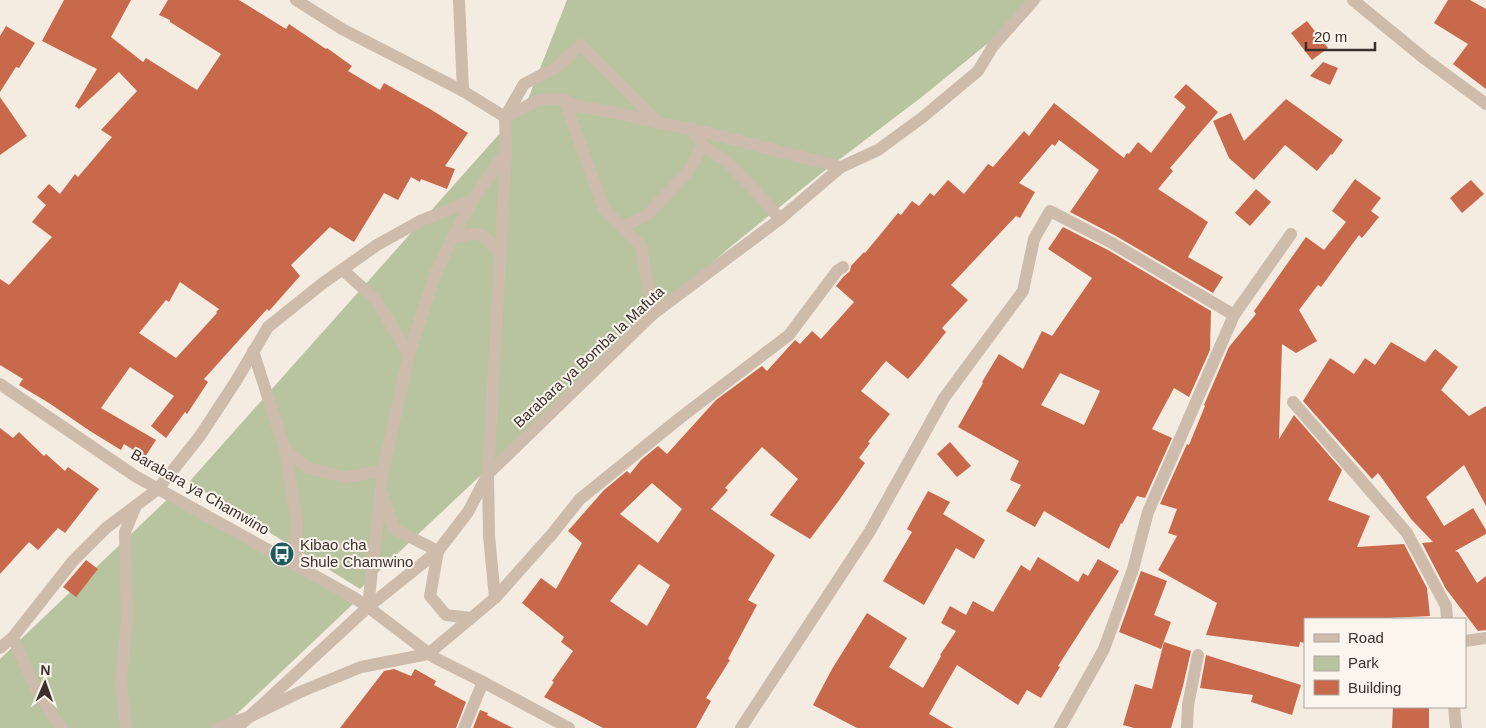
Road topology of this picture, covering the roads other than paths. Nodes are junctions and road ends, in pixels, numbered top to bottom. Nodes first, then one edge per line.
1 (296, 0) edge
2 (459, 0) edge
3 (1034, 0) edge
4 (1354, 0) edge
5 (463, 91) junction
6 (564, 99) junction
7 (1486, 104) edge
8 (505, 117) junction
9 (659, 123) junction
10 (693, 129) junction
11 (703, 146) junction
12 (506, 152) junction
13 (841, 167) junction
14 (472, 201) junction
15 (780, 219) junction
16 (623, 228) junction
17 (1291, 234) dead end
18 (452, 240) junction
19 (500, 254) junction
20 (843, 267) dead end
21 (343, 270) junction
22 (654, 314) junction
23 (1234, 315) junction
24 (253, 351) junction
25 (409, 354) junction
26 (0, 384) edge
27 (1293, 402) dead end
28 (285, 450) junction
29 (383, 471) junction
30 (488, 474) junction
31 (158, 489) junction
32 (381, 490) junction
33 (135, 508) junction
34 (438, 550) junction
35 (296, 565) junction
36 (495, 598) junction
37 (368, 607) junction
38 (471, 618) junction
39 (1447, 618) edge
40 (13, 636) junction
41 (1486, 638) edge
42 (1466, 641) edge
43 (0, 648) edge
44 (428, 654) junction
45 (1198, 655) dead end
46 (483, 682) junction
47 (1454, 708) edge
48 (249, 723) edge
49 (62, 728) edge
50 (126, 728) edge
51 (217, 728) edge
52 (237, 728) edge
53 (464, 728) edge
54 (569, 728) edge
55 (741, 728) edge
56 (1060, 728) edge
57 (1187, 728) edge
58 (1456, 728) edge

1 - 5 street
2 - 5 street
3 - 13 street, Barabara ya Bomba la Mafuta
4 - 7 street
5 - 8 street
6 - 8 street
6 - 9 street
6 - 16 street
8 - 9 street
8 - 12 street
9 - 10 street
10 - 11 street
10 - 13 street
11 - 15 street
11 - 16 street
12 - 14 street
12 - 19 street
13 - 15 street, Barabara ya Bomba la Mafuta
14 - 18 street
14 - 21 street
15 - 22 street, Barabara ya Bomba la Mafuta
16 - 22 street
17 - 23 street
18 - 19 street
18 - 25 street
19 - 30 street
20 - 36 street
21 - 24 street
21 - 25 street
22 - 30 street, Barabara ya Bomba la Mafuta
23 - 55 street
23 - 56 street
24 - 28 street
24 - 31 street
25 - 29 street
26 - 31 street, Barabara ya Chamwino
27 - 39 street
28 - 29 street
28 - 35 street
29 - 32 street
30 - 34 street, Barabara ya Bomba la Mafuta
30 - 36 street
31 - 33 street
31 - 35 street, Barabara ya Chamwino
32 - 34 street
32 - 37 street
33 - 40 street
33 - 50 street
34 - 37 street, Barabara ya Bomba la Mafuta
34 - 38 street
35 - 37 street, Barabara ya Chamwino
36 - 38 street
37 - 44 street, Barabara ya Chamwino
37 - 48 street, Barabara ya Bomba la Mafuta
38 - 44 street
40 - 43 street
40 - 49 street
41 - 42 street
44 - 46 street, Barabara ya Chamwino
44 - 48 street
45 - 57 street
46 - 53 street
46 - 54 street, Barabara ya Chamwino
47 - 58 street
48 - 51 street
48 - 52 street, Barabara ya Bomba la Mafuta

